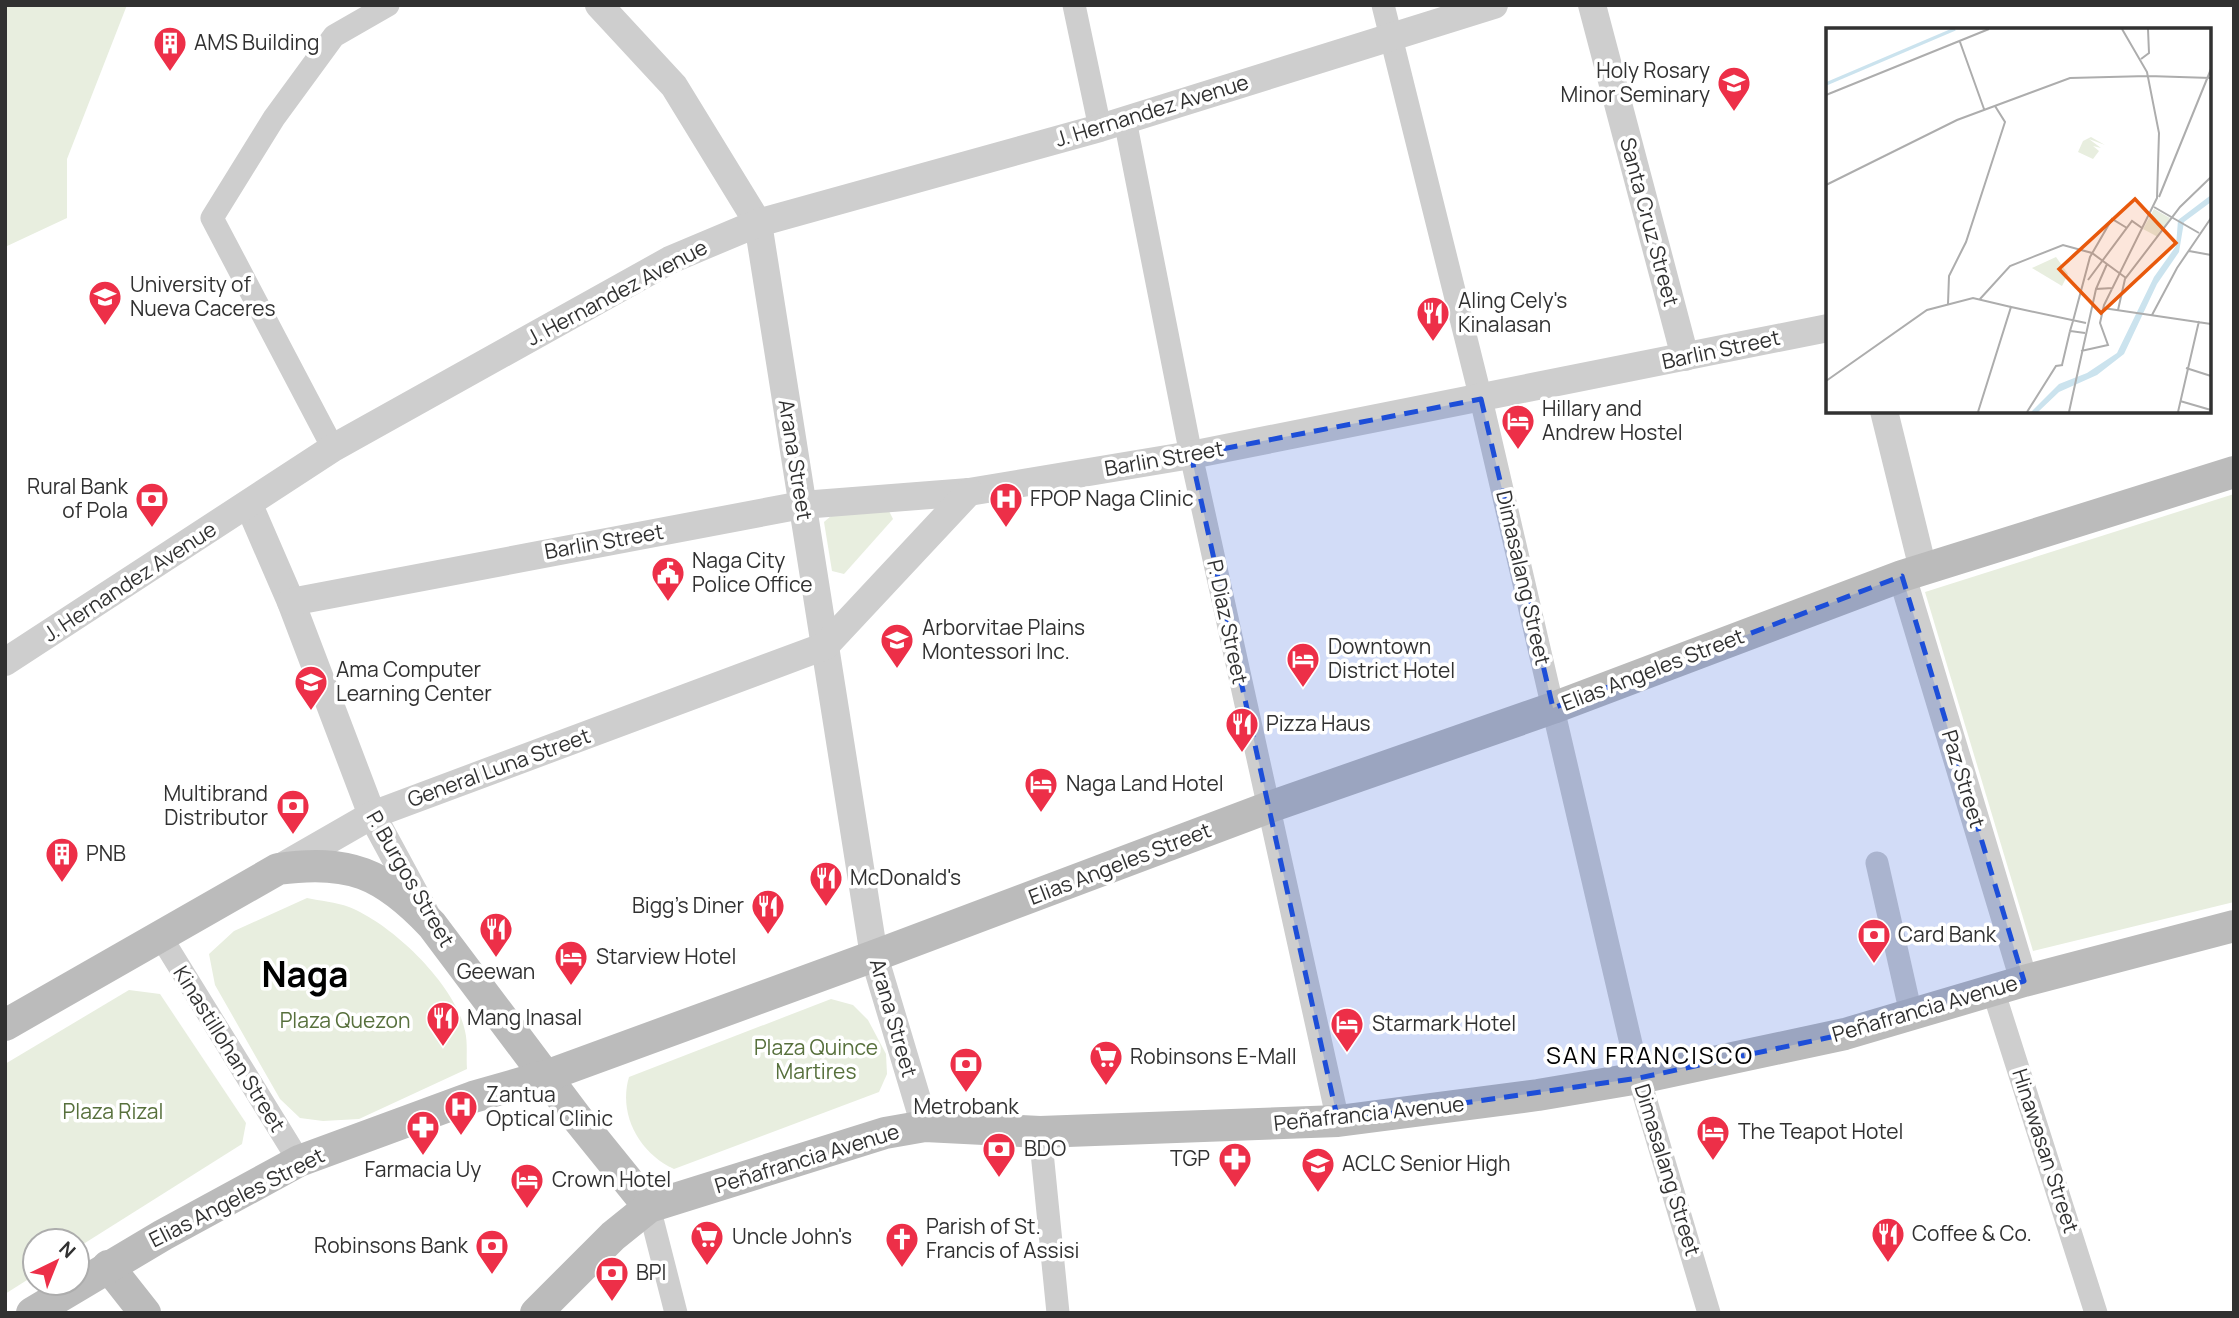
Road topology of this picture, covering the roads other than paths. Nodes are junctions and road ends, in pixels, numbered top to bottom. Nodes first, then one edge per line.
1 (388, 5) edge
2 (599, 5) edge
3 (1074, 5) edge
4 (1383, 5) edge
5 (1494, 5) edge
6 (1592, 5) edge
7 (1392, 38) junction
8 (1112, 124) junction
9 (758, 223) junction
10 (1826, 328) edge
11 (1685, 357) junction
12 (1481, 399) junction
13 (1884, 413) edge
14 (333, 448) junction
15 (1191, 454) junction
16 (2234, 472) edge
17 (969, 492) junction
18 (249, 505) junction
19 (802, 505) junction
20 (1912, 573) junction
21 (291, 602) junction
22 (825, 646) junction
23 (5, 662) edge
24 (1553, 708) junction
25 (1267, 808) junction
26 (372, 815) junction
27 (1877, 863) dead end
28 (278, 869) junction
29 (432, 925) junction
30 (2234, 926) edge
31 (160, 937) junction
32 (874, 956) junction
33 (2024, 981) junction
34 (1993, 990) junction
35 (1912, 1014) junction
36 (5, 1025) edge
37 (546, 1076) junction
38 (1639, 1078) junction
39 (1338, 1121) junction
40 (925, 1126) junction
41 (1040, 1132) junction
42 (299, 1161) junction
43 (649, 1207) junction
44 (107, 1266) junction
45 (32, 1313) edge
46 (145, 1313) edge
47 (536, 1313) edge
48 (676, 1313) edge
49 (1058, 1313) edge
50 (1709, 1313) edge
51 (2096, 1313) edge

1 - 14 street
2 - 9 street, Arana Street
3 - 8 street, P. Diaz Street
4 - 7 street, Dimasalang Street
5 - 7 street, J. Hernandez Avenue
6 - 11 street, Santa Cruz Street
7 - 8 street, J. Hernandez Avenue
7 - 12 street, Dimasalang Street
8 - 9 street, J. Hernandez Avenue
8 - 15 street, P. Diaz Street
9 - 14 street, J. Hernandez Avenue
9 - 19 street, Arana Street
10 - 11 street, Barlin Street
11 - 12 street, Barlin Street
12 - 15 street, Barlin Street
12 - 24 street, Dimasalang Street
13 - 20 street, Paz Street
14 - 18 street, J. Hernandez Avenue
15 - 17 street, Barlin Street
15 - 25 street, P. Diaz Street
16 - 20 main road, Elias Angeles Street
17 - 19 street, Barlin Street
17 - 22 street, General Luna Street
18 - 21 street, P. Burgos Street
18 - 23 street, J. Hernandez Avenue
19 - 21 street, Barlin Street
19 - 22 street, Arana Street
20 - 24 main road, Elias Angeles Street
20 - 33 street, Paz Street
21 - 26 street, P. Burgos Street
22 - 26 street, General Luna Street
22 - 32 street, Arana Street
24 - 25 main road, Elias Angeles Street
24 - 38 street, Dimasalang Street
25 - 32 main road, Elias Angeles Street
25 - 39 street, P. Diaz Street
26 - 28 street, General Luna Street
26 - 29 street, P. Burgos Street
27 - 35 street
28 - 29 main road
28 - 31 main road, General Luna Street
29 - 37 main road, P. Burgos Street
30 - 33 main road, Peñafrancia Avenue
31 - 36 main road, General Luna Street
31 - 42 street, Kinastillohan Street
32 - 37 main road, Elias Angeles Street
32 - 40 street, Arana Street
33 - 34 main road, Peñafrancia Avenue
34 - 35 main road, Peñafrancia Avenue
34 - 51 street, Hinawasan Street
35 - 38 main road, Peñafrancia Avenue
37 - 42 main road, Elias Angeles Street
37 - 43 main road, P. Burgos Street
38 - 39 main road, Peñafrancia Avenue
38 - 50 street, Dimasalang Street
39 - 41 main road, Peñafrancia Avenue
40 - 41 main road, Peñafrancia Avenue
40 - 43 main road, Peñafrancia Avenue
41 - 49 street
42 - 44 main road, Elias Angeles Street
43 - 47 main road, Peñafrancia Avenue
43 - 48 street
44 - 45 main road, Elias Angeles Street
44 - 46 main road

